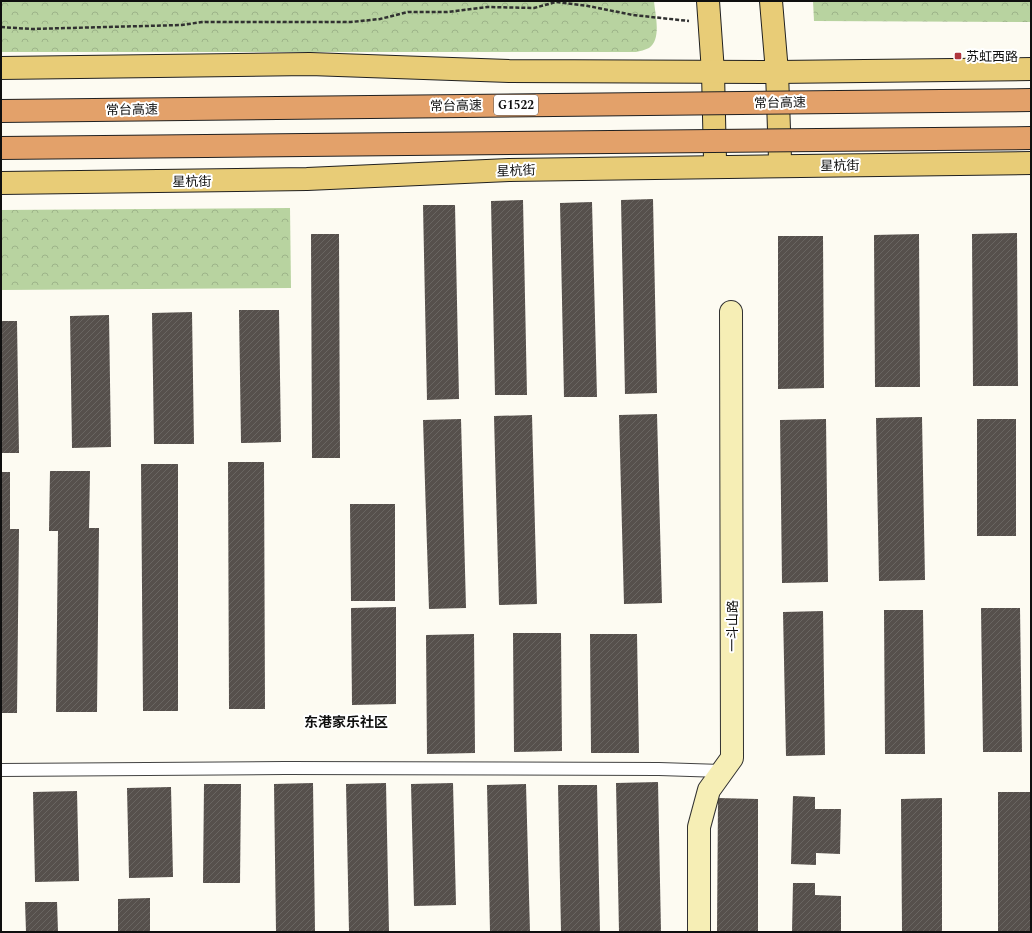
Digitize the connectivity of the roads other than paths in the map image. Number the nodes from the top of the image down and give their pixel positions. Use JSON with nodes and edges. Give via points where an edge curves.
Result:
{"nodes":[{"id":1,"x":708,"y":1,"type":"edge"},
{"id":2,"x":771,"y":1,"type":"edge"},
{"id":3,"x":1,"y":68,"type":"edge"},
{"id":4,"x":1031,"y":69,"type":"edge"},
{"id":5,"x":713,"y":72,"type":"junction"},
{"id":6,"x":776,"y":72,"type":"junction"},
{"id":7,"x":1031,"y":100,"type":"edge"},
{"id":8,"x":1,"y":111,"type":"edge"},
{"id":9,"x":1031,"y":138,"type":"edge"},
{"id":10,"x":1,"y":148,"type":"edge"},
{"id":11,"x":1031,"y":163,"type":"edge"},
{"id":12,"x":780,"y":166,"type":"junction"},
{"id":13,"x":716,"y":167,"type":"junction"},
{"id":14,"x":1,"y":183,"type":"edge"},
{"id":15,"x":731,"y":312,"type":"dead end"},
{"id":16,"x":1,"y":770,"type":"edge"},
{"id":17,"x":722,"y":772,"type":"junction"},
{"id":18,"x":699,"y":932,"type":"edge"}],
"edges":[{"from":1,"to":5,"type":"main road"},
{"from":2,"to":6,"type":"main road"},
{"from":3,"to":5,"type":"main road","via":[[296,64],[509,71]]},
{"from":4,"to":6,"type":"main road"},
{"from":5,"to":6,"type":"main road"},
{"from":5,"to":13,"type":"main road"},
{"from":6,"to":12,"type":"main road"},
{"from":7,"to":8,"type":"highway","name":"常台高速","number":"G1522","bridge":true},
{"from":9,"to":10,"type":"highway","bridge":true},
{"from":11,"to":12,"type":"main road","name":"星杭街"},
{"from":12,"to":13,"type":"main road","name":"星杭街"},
{"from":13,"to":14,"type":"main road","name":"星杭街","via":[[509,170],[292,180]]},
{"from":15,"to":17,"type":"street","name":"一斗山路","via":[[732,758]]},
{"from":16,"to":17,"type":"lane","via":[[293,768],[651,769]]},
{"from":17,"to":18,"type":"street","name":"一斗山路","via":[[709,790],[699,827]]}]}
